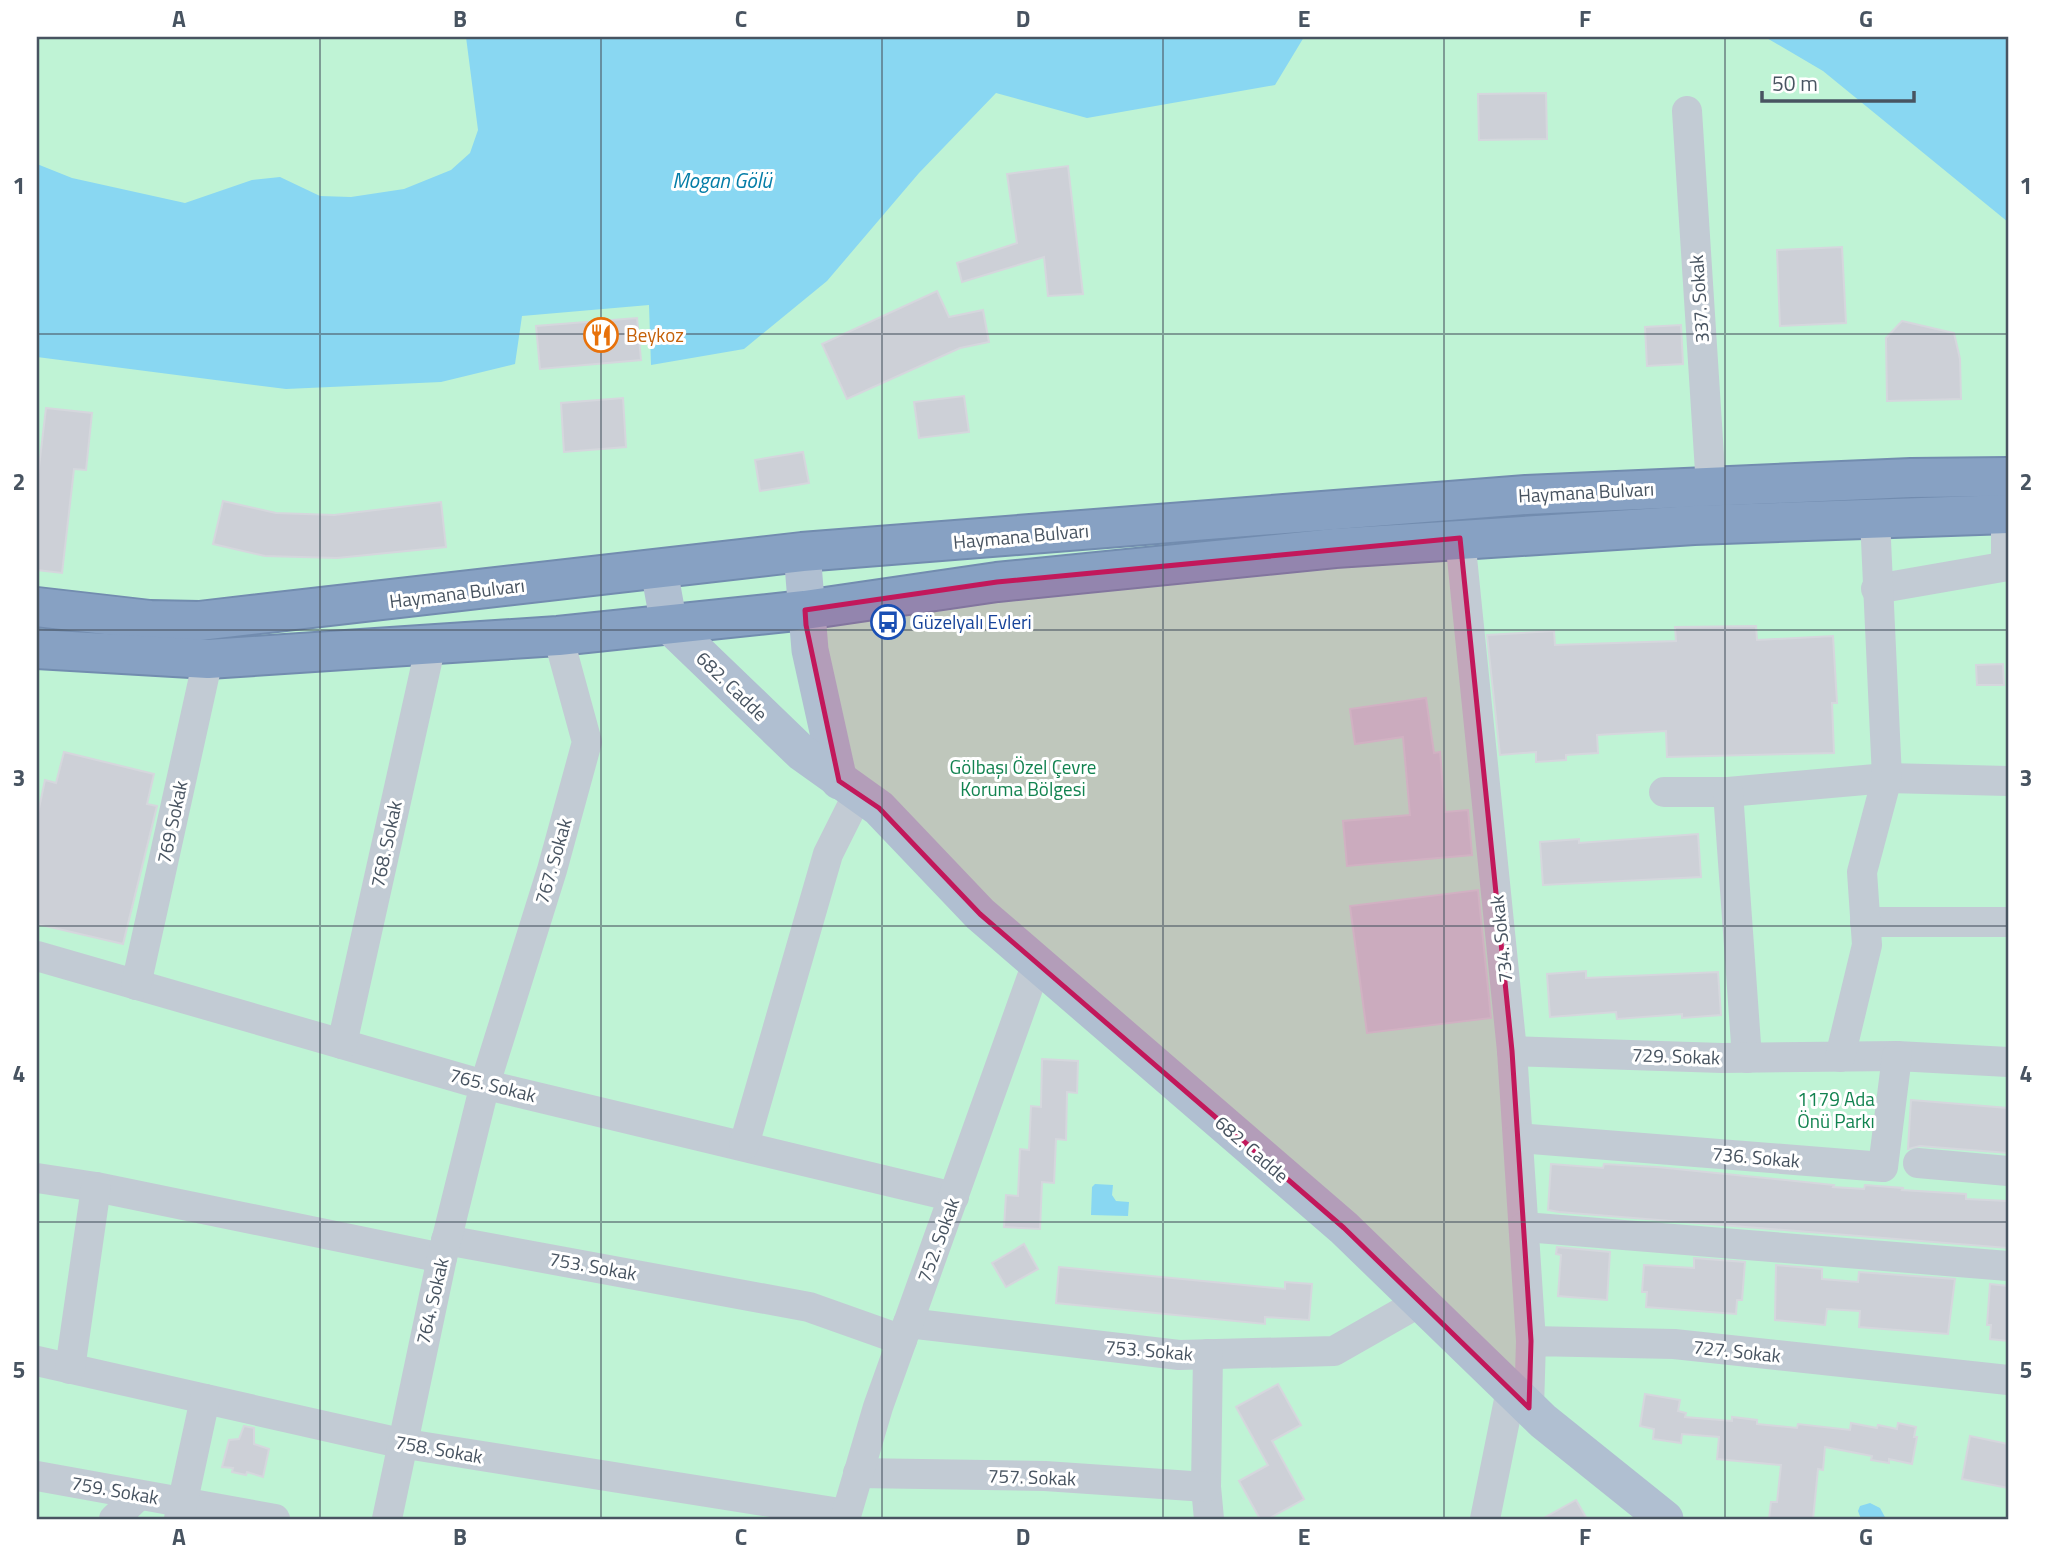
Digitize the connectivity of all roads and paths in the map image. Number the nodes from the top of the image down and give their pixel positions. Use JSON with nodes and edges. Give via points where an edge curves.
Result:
{"nodes":[{"id":1,"x":1687,"y":111,"type":"dead end"},
{"id":2,"x":2008,"y":477,"type":"edge"},
{"id":3,"x":1711,"y":487,"type":"junction"},
{"id":4,"x":2007,"y":514,"type":"edge"},
{"id":5,"x":1875,"y":519,"type":"junction"},
{"id":6,"x":1460,"y":538,"type":"junction"},
{"id":7,"x":802,"y":552,"type":"junction"},
{"id":8,"x":2007,"y":566,"type":"edge"},
{"id":9,"x":659,"y":570,"type":"junction"},
{"id":10,"x":1876,"y":589,"type":"junction"},
{"id":11,"x":37,"y":607,"type":"edge"},
{"id":12,"x":805,"y":610,"type":"junction"},
{"id":13,"x":669,"y":625,"type":"junction"},
{"id":14,"x":558,"y":636,"type":"junction"},
{"id":15,"x":431,"y":644,"type":"junction"},
{"id":16,"x":37,"y":649,"type":"edge"},
{"id":17,"x":208,"y":659,"type":"junction"},
{"id":18,"x":1887,"y":778,"type":"junction"},
{"id":19,"x":2008,"y":781,"type":"edge"},
{"id":20,"x":848,"y":787,"type":"junction"},
{"id":21,"x":1664,"y":792,"type":"dead end"},
{"id":22,"x":1728,"y":792,"type":"junction"},
{"id":23,"x":1865,"y":922,"type":"junction"},
{"id":24,"x":2008,"y":922,"type":"edge"},
{"id":25,"x":37,"y":956,"type":"edge"},
{"id":26,"x":1037,"y":963,"type":"junction"},
{"id":27,"x":136,"y":985,"type":"junction"},
{"id":28,"x":342,"y":1044,"type":"junction"},
{"id":29,"x":1512,"y":1051,"type":"junction"},
{"id":30,"x":1897,"y":1056,"type":"junction"},
{"id":31,"x":1840,"y":1057,"type":"junction"},
{"id":32,"x":1746,"y":1058,"type":"junction"},
{"id":33,"x":2008,"y":1062,"type":"edge"},
{"id":34,"x":485,"y":1084,"type":"junction"},
{"id":35,"x":1518,"y":1138,"type":"junction"},
{"id":36,"x":744,"y":1145,"type":"junction"},
{"id":37,"x":1918,"y":1163,"type":"dead end"},
{"id":38,"x":2008,"y":1171,"type":"edge"},
{"id":39,"x":37,"y":1178,"type":"edge"},
{"id":40,"x":96,"y":1187,"type":"junction"},
{"id":41,"x":954,"y":1196,"type":"junction"},
{"id":42,"x":1524,"y":1227,"type":"junction"},
{"id":43,"x":444,"y":1249,"type":"junction"},
{"id":44,"x":2008,"y":1266,"type":"edge"},
{"id":45,"x":1420,"y":1302,"type":"junction"},
{"id":46,"x":905,"y":1331,"type":"junction"},
{"id":47,"x":1531,"y":1341,"type":"junction"},
{"id":48,"x":1208,"y":1353,"type":"junction"},
{"id":49,"x":37,"y":1361,"type":"edge"},
{"id":50,"x":69,"y":1369,"type":"junction"},
{"id":51,"x":2008,"y":1380,"type":"edge"},
{"id":52,"x":205,"y":1399,"type":"junction"},
{"id":53,"x":1520,"y":1399,"type":"junction"},
{"id":54,"x":400,"y":1443,"type":"junction"},
{"id":55,"x":858,"y":1473,"type":"junction"},
{"id":56,"x":37,"y":1476,"type":"edge"},
{"id":57,"x":1206,"y":1488,"type":"junction"},
{"id":58,"x":139,"y":1495,"type":"junction"},
{"id":59,"x":1634,"y":1507,"type":"edge"},
{"id":60,"x":181,"y":1511,"type":"edge"},
{"id":61,"x":846,"y":1516,"type":"edge"},
{"id":62,"x":114,"y":1519,"type":"edge"},
{"id":63,"x":275,"y":1519,"type":"edge"},
{"id":64,"x":387,"y":1519,"type":"edge"},
{"id":65,"x":1209,"y":1519,"type":"edge"},
{"id":66,"x":1485,"y":1519,"type":"edge"},
{"id":67,"x":1665,"y":1519,"type":"edge"}],
"edges":[{"from":1,"to":3,"type":"street","name":"337. Sokak"},
{"from":2,"to":3,"type":"highway","name":"Haymana Bulvarı"},
{"from":3,"to":7,"type":"highway","name":"Haymana Bulvarı","via":[[1526,495]]},
{"from":4,"to":5,"type":"highway","name":"Haymana Bulvarı"},
{"from":4,"to":8,"type":"street"},
{"from":5,"to":6,"type":"highway","name":"Haymana Bulvarı"},
{"from":5,"to":10,"type":"street"},
{"from":6,"to":12,"type":"highway","name":"Haymana Bulvarı","via":[[997,582]]},
{"from":6,"to":29,"type":"street","name":"734. Sokak"},
{"from":7,"to":9,"type":"highway","name":"Haymana Bulvarı"},
{"from":7,"to":12,"type":"main road"},
{"from":8,"to":10,"type":"street"},
{"from":9,"to":11,"type":"highway","name":"Haymana Bulvarı","via":[[199,621]]},
{"from":9,"to":13,"type":"main road"},
{"from":10,"to":18,"type":"street"},
{"from":12,"to":13,"type":"highway","name":"Haymana Bulvarı"},
{"from":12,"to":20,"type":"main road","via":[[816,685]]},
{"from":13,"to":14,"type":"highway","name":"Haymana Bulvarı"},
{"from":13,"to":20,"type":"main road","name":"682. Cadde","via":[[802,753]]},
{"from":14,"to":15,"type":"highway","name":"Haymana Bulvarı"},
{"from":14,"to":34,"type":"street","name":"767. Sokak","via":[[587,742]]},
{"from":15,"to":17,"type":"highway","name":"Haymana Bulvarı"},
{"from":15,"to":28,"type":"street","name":"768. Sokak"},
{"from":16,"to":17,"type":"highway","name":"Haymana Bulvarı"},
{"from":17,"to":27,"type":"street","name":"769 Sokak"},
{"from":18,"to":19,"type":"street"},
{"from":18,"to":22,"type":"street"},
{"from":18,"to":23,"type":"street","via":[[1862,872]]},
{"from":20,"to":26,"type":"main road","name":"682. Cadde","via":[[878,808],[980,914]]},
{"from":20,"to":36,"type":"street"},
{"from":21,"to":22,"type":"street"},
{"from":22,"to":32,"type":"street"},
{"from":23,"to":24,"type":"street"},
{"from":23,"to":31,"type":"street","via":[[1867,945]]},
{"from":25,"to":27,"type":"street","name":"765. Sokak"},
{"from":26,"to":41,"type":"street","name":"752. Sokak"},
{"from":26,"to":45,"type":"main road","name":"682. Cadde","via":[[1343,1228]]},
{"from":27,"to":28,"type":"street","name":"765. Sokak"},
{"from":28,"to":34,"type":"street","name":"765. Sokak"},
{"from":29,"to":32,"type":"street","name":"729. Sokak"},
{"from":29,"to":35,"type":"street","name":"734. Sokak"},
{"from":30,"to":31,"type":"street","name":"729. Sokak"},
{"from":30,"to":33,"type":"street","name":"729. Sokak"},
{"from":30,"to":35,"type":"street","name":"736. Sokak","via":[[1883,1167]]},
{"from":31,"to":32,"type":"street","name":"729. Sokak"},
{"from":34,"to":36,"type":"street","name":"765. Sokak"},
{"from":34,"to":43,"type":"street","name":"764. Sokak"},
{"from":35,"to":42,"type":"street","name":"734. Sokak"},
{"from":36,"to":41,"type":"street","name":"765. Sokak"},
{"from":37,"to":38,"type":"street"},
{"from":39,"to":40,"type":"street","name":"753. Sokak"},
{"from":40,"to":43,"type":"street","name":"753. Sokak"},
{"from":40,"to":50,"type":"street"},
{"from":41,"to":46,"type":"street","name":"752. Sokak"},
{"from":42,"to":44,"type":"street"},
{"from":42,"to":47,"type":"street","name":"734. Sokak"},
{"from":43,"to":46,"type":"street","name":"753. Sokak","via":[[808,1307]]},
{"from":43,"to":54,"type":"street","name":"764. Sokak"},
{"from":45,"to":48,"type":"street","name":"753. Sokak","via":[[1334,1351]]},
{"from":45,"to":53,"type":"main road","name":"682. Cadde"},
{"from":46,"to":48,"type":"street","name":"753. Sokak","via":[[1179,1355]]},
{"from":46,"to":55,"type":"street","name":"752. Sokak"},
{"from":47,"to":51,"type":"street","name":"727. Sokak","via":[[1674,1344]]},
{"from":47,"to":53,"type":"street"},
{"from":48,"to":57,"type":"street"},
{"from":49,"to":50,"type":"street","name":"758. Sokak"},
{"from":50,"to":52,"type":"street","name":"758. Sokak"},
{"from":52,"to":54,"type":"street","name":"758. Sokak"},
{"from":52,"to":60,"type":"street"},
{"from":53,"to":59,"type":"main road","name":"682. Cadde"},
{"from":53,"to":66,"type":"street"},
{"from":54,"to":61,"type":"street","name":"758. Sokak"},
{"from":54,"to":64,"type":"street","name":"764. Sokak"},
{"from":55,"to":57,"type":"street","name":"757. Sokak","via":[[1045,1476]]},
{"from":55,"to":61,"type":"street","name":"752. Sokak"},
{"from":56,"to":58,"type":"street","name":"759. Sokak"},
{"from":57,"to":65,"type":"street"},
{"from":58,"to":60,"type":"street","name":"759. Sokak"},
{"from":58,"to":62,"type":"street"},
{"from":59,"to":67,"type":"main road","name":"682. Cadde"},
{"from":60,"to":63,"type":"street","name":"759. Sokak"}]}
